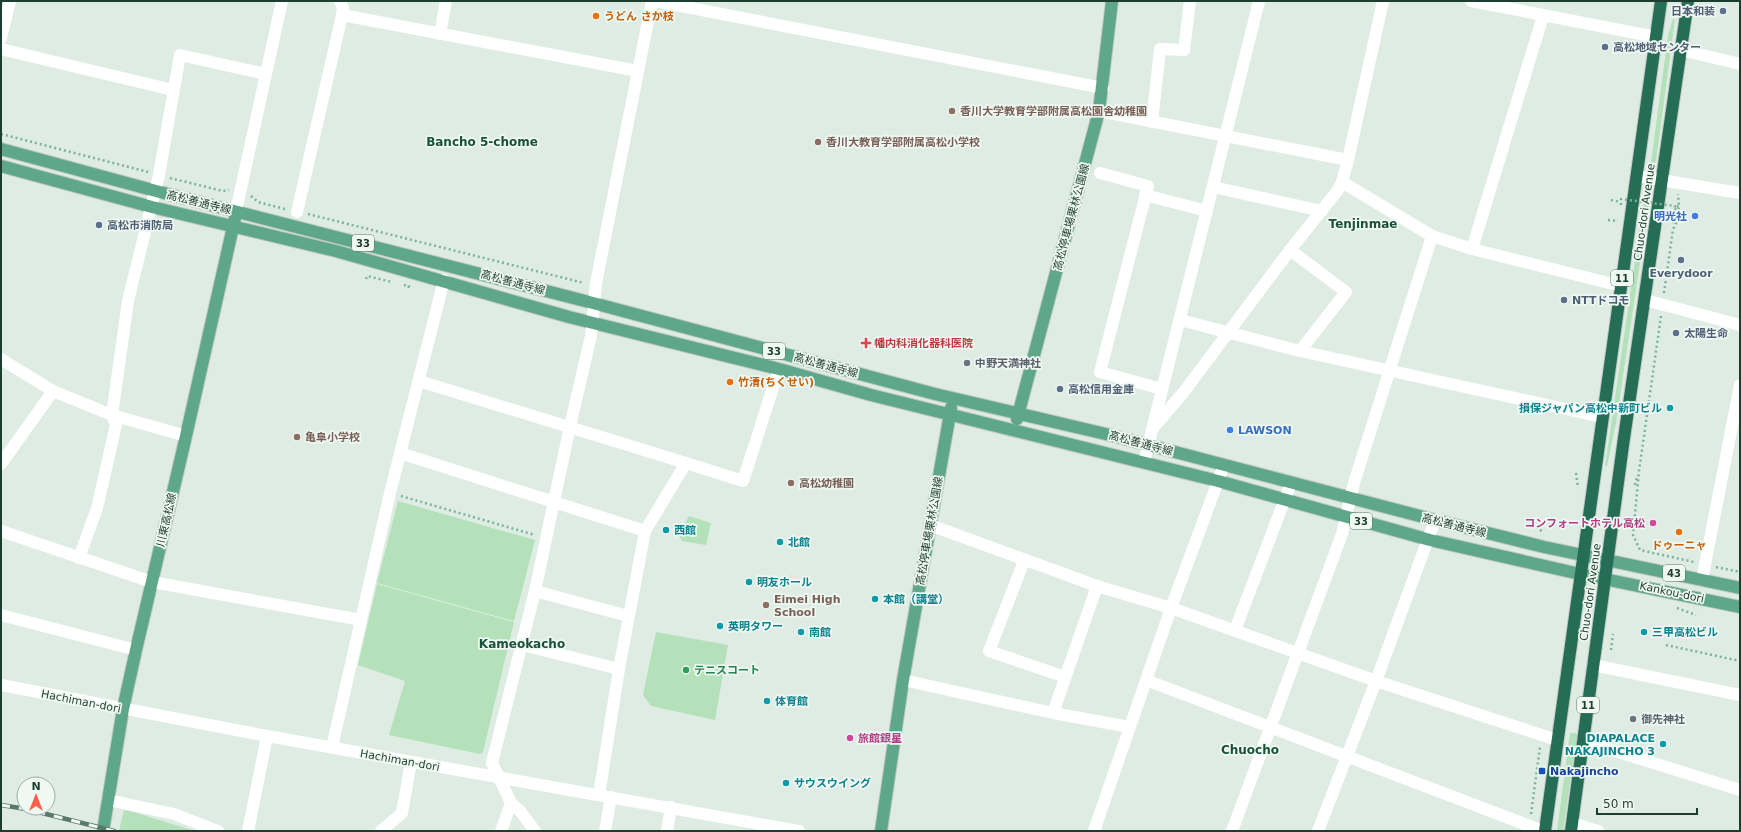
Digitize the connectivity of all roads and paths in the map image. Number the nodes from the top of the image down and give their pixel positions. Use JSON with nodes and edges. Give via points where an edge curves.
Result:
{"nodes":[{"id":1,"x":10,"y":1,"type":"edge"},
{"id":2,"x":282,"y":1,"type":"edge"},
{"id":3,"x":340,"y":1,"type":"edge"},
{"id":4,"x":446,"y":1,"type":"edge"},
{"id":5,"x":652,"y":1,"type":"edge"},
{"id":6,"x":655,"y":1,"type":"edge"},
{"id":7,"x":1112,"y":1,"type":"edge"},
{"id":8,"x":1190,"y":1,"type":"edge"},
{"id":9,"x":1259,"y":1,"type":"edge"},
{"id":10,"x":1383,"y":1,"type":"edge"},
{"id":11,"x":1471,"y":1,"type":"edge"},
{"id":12,"x":1662,"y":1,"type":"edge"},
{"id":13,"x":1688,"y":1,"type":"edge"},
{"id":14,"x":342,"y":15,"type":"junction"},
{"id":15,"x":1543,"y":16,"type":"junction"},
{"id":16,"x":440,"y":34,"type":"junction"},
{"id":17,"x":1656,"y":37,"type":"junction"},
{"id":18,"x":1,"y":38,"type":"edge"},
{"id":19,"x":1,"y":49,"type":"edge"},
{"id":20,"x":1681,"y":50,"type":"junction"},
{"id":21,"x":1740,"y":64,"type":"edge"},
{"id":22,"x":638,"y":71,"type":"junction"},
{"id":23,"x":266,"y":74,"type":"junction"},
{"id":24,"x":1103,"y":88,"type":"junction"},
{"id":25,"x":173,"y":90,"type":"junction"},
{"id":26,"x":1100,"y":111,"type":"junction"},
{"id":27,"x":1152,"y":122,"type":"junction"},
{"id":28,"x":1225,"y":136,"type":"junction"},
{"id":29,"x":1,"y":150,"type":"edge"},
{"id":30,"x":1348,"y":160,"type":"junction"},
{"id":31,"x":1,"y":166,"type":"edge"},
{"id":32,"x":1100,"y":173,"type":"dead end"},
{"id":33,"x":1637,"y":176,"type":"junction"},
{"id":34,"x":1662,"y":179,"type":"junction"},
{"id":35,"x":1342,"y":182,"type":"junction"},
{"id":36,"x":1213,"y":187,"type":"junction"},
{"id":37,"x":250,"y":190,"type":"dead end"},
{"id":38,"x":156,"y":191,"type":"junction"},
{"id":39,"x":1678,"y":192,"type":"dead end"},
{"id":40,"x":1740,"y":193,"type":"edge"},
{"id":41,"x":1146,"y":195,"type":"junction"},
{"id":42,"x":1611,"y":200,"type":"dead end"},
{"id":43,"x":1625,"y":200,"type":"dead end"},
{"id":44,"x":1621,"y":205,"type":"dead end"},
{"id":45,"x":1679,"y":207,"type":"junction"},
{"id":46,"x":152,"y":208,"type":"junction"},
{"id":47,"x":236,"y":211,"type":"junction"},
{"id":48,"x":1207,"y":211,"type":"junction"},
{"id":49,"x":1322,"y":211,"type":"junction"},
{"id":50,"x":297,"y":212,"type":"junction"},
{"id":51,"x":1669,"y":218,"type":"dead end"},
{"id":52,"x":1677,"y":222,"type":"junction"},
{"id":53,"x":232,"y":226,"type":"junction"},
{"id":54,"x":1432,"y":236,"type":"junction"},
{"id":55,"x":1472,"y":249,"type":"junction"},
{"id":56,"x":1290,"y":250,"type":"junction"},
{"id":57,"x":367,"y":277,"type":"dead end"},
{"id":58,"x":444,"y":280,"type":"junction"},
{"id":59,"x":392,"y":282,"type":"dead end"},
{"id":60,"x":589,"y":282,"type":"dead end"},
{"id":61,"x":404,"y":285,"type":"dead end"},
{"id":62,"x":1621,"y":286,"type":"junction"},
{"id":63,"x":407,"y":290,"type":"dead end"},
{"id":64,"x":1663,"y":297,"type":"dead end"},
{"id":65,"x":1645,"y":300,"type":"junction"},
{"id":66,"x":593,"y":303,"type":"junction"},
{"id":67,"x":1661,"y":312,"type":"dead end"},
{"id":68,"x":1180,"y":320,"type":"junction"},
{"id":69,"x":592,"y":322,"type":"junction"},
{"id":70,"x":1740,"y":325,"type":"edge"},
{"id":71,"x":1229,"y":332,"type":"junction"},
{"id":72,"x":1300,"y":351,"type":"junction"},
{"id":73,"x":1,"y":359,"type":"edge"},
{"id":74,"x":779,"y":369,"type":"junction"},
{"id":75,"x":1389,"y":370,"type":"junction"},
{"id":76,"x":419,"y":381,"type":"junction"},
{"id":77,"x":1740,"y":385,"type":"edge"},
{"id":78,"x":1162,"y":389,"type":"junction"},
{"id":79,"x":53,"y":390,"type":"junction"},
{"id":80,"x":954,"y":398,"type":"junction"},
{"id":81,"x":1019,"y":412,"type":"junction"},
{"id":82,"x":112,"y":415,"type":"junction"},
{"id":83,"x":949,"y":415,"type":"junction"},
{"id":84,"x":1602,"y":417,"type":"junction"},
{"id":85,"x":570,"y":426,"type":"junction"},
{"id":86,"x":1153,"y":428,"type":"junction"},
{"id":87,"x":1015,"y":430,"type":"junction"},
{"id":88,"x":186,"y":436,"type":"junction"},
{"id":89,"x":1148,"y":446,"type":"junction"},
{"id":90,"x":400,"y":453,"type":"junction"},
{"id":91,"x":1144,"y":462,"type":"junction"},
{"id":92,"x":686,"y":463,"type":"junction"},
{"id":93,"x":1,"y":464,"type":"edge"},
{"id":94,"x":1224,"y":465,"type":"junction"},
{"id":95,"x":1638,"y":471,"type":"junction"},
{"id":96,"x":1576,"y":473,"type":"dead end"},
{"id":97,"x":1218,"y":481,"type":"junction"},
{"id":98,"x":1290,"y":483,"type":"junction"},
{"id":99,"x":1634,"y":485,"type":"dead end"},
{"id":100,"x":1578,"y":488,"type":"dead end"},
{"id":101,"x":390,"y":493,"type":"junction"},
{"id":102,"x":1350,"y":498,"type":"junction"},
{"id":103,"x":1284,"y":499,"type":"junction"},
{"id":104,"x":555,"y":501,"type":"junction"},
{"id":105,"x":1345,"y":516,"type":"junction"},
{"id":106,"x":1435,"y":520,"type":"junction"},
{"id":107,"x":1532,"y":524,"type":"dead end"},
{"id":108,"x":930,"y":525,"type":"junction"},
{"id":109,"x":1,"y":531,"type":"edge"},
{"id":110,"x":646,"y":531,"type":"junction"},
{"id":111,"x":1543,"y":532,"type":"dead end"},
{"id":112,"x":547,"y":539,"type":"junction"},
{"id":113,"x":1430,"y":540,"type":"junction"},
{"id":114,"x":1582,"y":555,"type":"junction"},
{"id":115,"x":1663,"y":555,"type":"junction"},
{"id":116,"x":79,"y":558,"type":"junction"},
{"id":117,"x":1658,"y":559,"type":"dead end"},
{"id":118,"x":1024,"y":560,"type":"junction"},
{"id":119,"x":1607,"y":560,"type":"junction"},
{"id":120,"x":1706,"y":564,"type":"junction"},
{"id":121,"x":1740,"y":572,"type":"edge"},
{"id":122,"x":1580,"y":574,"type":"junction"},
{"id":123,"x":1605,"y":578,"type":"junction"},
{"id":124,"x":1702,"y":580,"type":"junction"},
{"id":125,"x":152,"y":582,"type":"junction"},
{"id":126,"x":1097,"y":586,"type":"junction"},
{"id":127,"x":1740,"y":588,"type":"edge"},
{"id":128,"x":535,"y":591,"type":"junction"},
{"id":129,"x":1740,"y":607,"type":"edge"},
{"id":130,"x":1171,"y":608,"type":"junction"},
{"id":131,"x":1677,"y":608,"type":"dead end"},
{"id":132,"x":1,"y":615,"type":"edge"},
{"id":133,"x":1696,"y":615,"type":"dead end"},
{"id":134,"x":628,"y":616,"type":"junction"},
{"id":135,"x":361,"y":620,"type":"junction"},
{"id":136,"x":1235,"y":630,"type":"junction"},
{"id":137,"x":1613,"y":634,"type":"dead end"},
{"id":138,"x":522,"y":645,"type":"junction"},
{"id":139,"x":1666,"y":645,"type":"dead end"},
{"id":140,"x":136,"y":650,"type":"junction"},
{"id":141,"x":1611,"y":650,"type":"dead end"},
{"id":142,"x":1297,"y":653,"type":"junction"},
{"id":143,"x":1740,"y":660,"type":"edge"},
{"id":144,"x":1594,"y":664,"type":"junction"},
{"id":145,"x":619,"y":669,"type":"junction"},
{"id":146,"x":1065,"y":677,"type":"junction"},
{"id":147,"x":903,"y":680,"type":"junction"},
{"id":148,"x":1146,"y":680,"type":"junction"},
{"id":149,"x":1376,"y":681,"type":"junction"},
{"id":150,"x":1,"y":685,"type":"edge"},
{"id":151,"x":1740,"y":695,"type":"edge"},
{"id":152,"x":123,"y":709,"type":"junction"},
{"id":153,"x":1053,"y":713,"type":"junction"},
{"id":154,"x":1129,"y":727,"type":"junction"},
{"id":155,"x":1271,"y":729,"type":"junction"},
{"id":156,"x":267,"y":736,"type":"junction"},
{"id":157,"x":1557,"y":740,"type":"junction"},
{"id":158,"x":1541,"y":741,"type":"dead end"},
{"id":159,"x":1583,"y":741,"type":"junction"},
{"id":160,"x":332,"y":747,"type":"junction"},
{"id":161,"x":1347,"y":756,"type":"junction"},
{"id":162,"x":411,"y":762,"type":"junction"},
{"id":163,"x":499,"y":778,"type":"junction"},
{"id":164,"x":1740,"y":790,"type":"edge"},
{"id":165,"x":605,"y":796,"type":"junction"},
{"id":166,"x":108,"y":800,"type":"junction"},
{"id":167,"x":511,"y":803,"type":"junction"},
{"id":168,"x":671,"y":807,"type":"junction"},
{"id":169,"x":1530,"y":820,"type":"dead end"},
{"id":170,"x":1571,"y":827,"type":"edge"},
{"id":171,"x":103,"y":831,"type":"edge"},
{"id":172,"x":218,"y":831,"type":"edge"},
{"id":173,"x":248,"y":831,"type":"edge"},
{"id":174,"x":381,"y":831,"type":"edge"},
{"id":175,"x":501,"y":831,"type":"edge"},
{"id":176,"x":535,"y":831,"type":"edge"},
{"id":177,"x":606,"y":831,"type":"edge"},
{"id":178,"x":668,"y":831,"type":"edge"},
{"id":179,"x":798,"y":831,"type":"edge"},
{"id":180,"x":881,"y":831,"type":"edge"},
{"id":181,"x":1094,"y":831,"type":"edge"},
{"id":182,"x":1232,"y":831,"type":"edge"},
{"id":183,"x":1318,"y":831,"type":"edge"},
{"id":184,"x":1544,"y":831,"type":"edge"},
{"id":185,"x":1598,"y":831,"type":"edge"}],
"edges":[{"from":1,"to":18,"type":"street"},
{"from":2,"to":23,"type":"street"},
{"from":3,"to":14,"type":"street"},
{"from":4,"to":16,"type":"street"},
{"from":5,"to":22,"type":"street"},
{"from":6,"to":24,"type":"street"},
{"from":7,"to":24,"type":"main road","name":"高松停車場栗林公園線"},
{"from":8,"to":27,"type":"street","via":[[1184,50],[1160,49]]},
{"from":9,"to":28,"type":"street"},
{"from":10,"to":30,"type":"street"},
{"from":11,"to":15,"type":"street"},
{"from":12,"to":17,"type":"highway","name":"Chuo-dori Avenue","number":"11"},
{"from":13,"to":20,"type":"highway","name":"Chuo-dori Avenue","number":"11"},
{"from":14,"to":16,"type":"street"},
{"from":14,"to":50,"type":"street"},
{"from":15,"to":17,"type":"street"},
{"from":15,"to":55,"type":"street"},
{"from":16,"to":22,"type":"street"},
{"from":17,"to":33,"type":"highway","name":"Chuo-dori Avenue","number":"11"},
{"from":19,"to":25,"type":"street"},
{"from":20,"to":21,"type":"street"},
{"from":20,"to":34,"type":"highway","name":"Chuo-dori Avenue","number":"11"},
{"from":22,"to":66,"type":"street"},
{"from":23,"to":25,"type":"street","via":[[180,55]]},
{"from":23,"to":47,"type":"street"},
{"from":24,"to":26,"type":"main road","name":"高松停車場栗林公園線"},
{"from":25,"to":38,"type":"street"},
{"from":26,"to":27,"type":"street"},
{"from":26,"to":81,"type":"main road","name":"高松停車場栗林公園線"},
{"from":27,"to":28,"type":"street"},
{"from":28,"to":30,"type":"street"},
{"from":28,"to":36,"type":"street"},
{"from":29,"to":38,"type":"main road","name":"高松善通寺線","number":"33"},
{"from":30,"to":35,"type":"street"},
{"from":31,"to":46,"type":"main road","name":"高松善通寺線","number":"33"},
{"from":32,"to":41,"type":"street","via":[[1148,186]]},
{"from":33,"to":34,"type":"street"},
{"from":33,"to":62,"type":"highway","name":"Chuo-dori Avenue","number":"11"},
{"from":34,"to":40,"type":"street"},
{"from":34,"to":65,"type":"highway","name":"Chuo-dori Avenue","number":"11"},
{"from":35,"to":49,"type":"street"},
{"from":35,"to":54,"type":"street"},
{"from":36,"to":48,"type":"street"},
{"from":36,"to":49,"type":"street"},
{"from":37,"to":50,"type":"path","via":[[250,196],[258,202]]},
{"from":38,"to":46,"type":"street"},
{"from":38,"to":47,"type":"main road","name":"高松善通寺線","number":"33"},
{"from":39,"to":45,"type":"path"},
{"from":41,"to":48,"type":"street"},
{"from":41,"to":78,"type":"street","via":[[1100,372]]},
{"from":42,"to":43,"type":"path"},
{"from":44,"to":52,"type":"path","bridge":true,"via":[[1622,199],[1675,206],[1673,222]]},
{"from":45,"to":51,"type":"path","bridge":true,"via":[[1676,206],[1675,211],[1678,211],[1677,219]]},
{"from":45,"to":52,"type":"path"},
{"from":46,"to":53,"type":"main road","name":"高松善通寺線","number":"33"},
{"from":46,"to":82,"type":"street","via":[[128,301]]},
{"from":47,"to":53,"type":"main road","name":"川東高松線"},
{"from":47,"to":66,"type":"main road","name":"高松善通寺線","number":"33"},
{"from":48,"to":68,"type":"street"},
{"from":49,"to":56,"type":"street"},
{"from":50,"to":60,"type":"path","via":[[578,282]]},
{"from":52,"to":64,"type":"path","via":[[1673,229]]},
{"from":53,"to":58,"type":"main road","name":"高松善通寺線","number":"33"},
{"from":53,"to":88,"type":"main road","name":"川東高松線"},
{"from":54,"to":55,"type":"street"},
{"from":54,"to":75,"type":"street"},
{"from":55,"to":62,"type":"street"},
{"from":56,"to":71,"type":"street"},
{"from":56,"to":72,"type":"street","via":[[1346,292]]},
{"from":57,"to":59,"type":"path"},
{"from":58,"to":69,"type":"main road","name":"高松善通寺線","number":"33"},
{"from":58,"to":76,"type":"street"},
{"from":61,"to":63,"type":"path","via":[[409,286]]},
{"from":62,"to":84,"type":"highway","name":"Chuo-dori Avenue","number":"11"},
{"from":65,"to":70,"type":"street"},
{"from":65,"to":119,"type":"highway","name":"Chuo-dori Avenue","number":"11"},
{"from":66,"to":69,"type":"street"},
{"from":66,"to":80,"type":"main road","name":"高松善通寺線","number":"33"},
{"from":67,"to":95,"type":"path"},
{"from":68,"to":71,"type":"street"},
{"from":68,"to":78,"type":"street"},
{"from":69,"to":74,"type":"main road","name":"高松善通寺線","number":"33"},
{"from":69,"to":85,"type":"street"},
{"from":71,"to":72,"type":"street"},
{"from":71,"to":86,"type":"street"},
{"from":72,"to":75,"type":"street"},
{"from":73,"to":79,"type":"street"},
{"from":74,"to":83,"type":"main road","name":"高松善通寺線","number":"33"},
{"from":74,"to":92,"type":"street","via":[[743,481]]},
{"from":75,"to":84,"type":"street"},
{"from":75,"to":102,"type":"street"},
{"from":76,"to":85,"type":"street"},
{"from":76,"to":90,"type":"street"},
{"from":77,"to":120,"type":"street"},
{"from":78,"to":86,"type":"street"},
{"from":79,"to":82,"type":"street"},
{"from":79,"to":93,"type":"street"},
{"from":80,"to":81,"type":"main road","name":"高松善通寺線","number":"33"},
{"from":80,"to":83,"type":"main road","name":"高松停車場栗林公園線"},
{"from":81,"to":87,"type":"main road","name":"高松停車場栗林公園線"},
{"from":81,"to":89,"type":"main road","name":"高松善通寺線","number":"33"},
{"from":82,"to":88,"type":"street"},
{"from":82,"to":116,"type":"street","via":[[116,425],[97,508]]},
{"from":83,"to":87,"type":"main road","name":"高松善通寺線","number":"33"},
{"from":83,"to":108,"type":"main road","name":"高松停車場栗林公園線"},
{"from":84,"to":114,"type":"highway","name":"Chuo-dori Avenue","number":"11"},
{"from":85,"to":92,"type":"street"},
{"from":85,"to":104,"type":"street"},
{"from":86,"to":89,"type":"street"},
{"from":87,"to":91,"type":"main road","name":"高松善通寺線","number":"33"},
{"from":88,"to":125,"type":"main road","name":"川東高松線"},
{"from":89,"to":91,"type":"street"},
{"from":89,"to":94,"type":"main road","name":"高松善通寺線","number":"33"},
{"from":90,"to":101,"type":"street"},
{"from":90,"to":104,"type":"street"},
{"from":91,"to":97,"type":"main road","name":"高松善通寺線","number":"33"},
{"from":92,"to":110,"type":"street"},
{"from":94,"to":97,"type":"street"},
{"from":94,"to":98,"type":"main road","name":"高松善通寺線","number":"33"},
{"from":95,"to":99,"type":"path"},
{"from":95,"to":115,"type":"path","via":[[1633,535],[1640,550]]},
{"from":96,"to":100,"type":"path"},
{"from":97,"to":103,"type":"main road","name":"高松善通寺線","number":"33"},
{"from":97,"to":130,"type":"street"},
{"from":98,"to":102,"type":"main road","name":"高松善通寺線","number":"33"},
{"from":98,"to":103,"type":"street"},
{"from":101,"to":112,"type":"path"},
{"from":101,"to":135,"type":"street"},
{"from":102,"to":105,"type":"street"},
{"from":102,"to":106,"type":"main road","name":"高松善通寺線","number":"33"},
{"from":103,"to":105,"type":"main road","name":"高松善通寺線","number":"33"},
{"from":103,"to":136,"type":"street"},
{"from":104,"to":110,"type":"street"},
{"from":104,"to":112,"type":"street"},
{"from":105,"to":113,"type":"main road","name":"高松善通寺線","number":"33"},
{"from":105,"to":142,"type":"street","via":[[1342,534]]},
{"from":106,"to":113,"type":"street"},
{"from":106,"to":114,"type":"main road","name":"高松善通寺線","number":"33"},
{"from":107,"to":111,"type":"path"},
{"from":108,"to":118,"type":"street"},
{"from":108,"to":147,"type":"main road","name":"高松停車場栗林公園線"},
{"from":109,"to":116,"type":"street"},
{"from":110,"to":134,"type":"street"},
{"from":112,"to":128,"type":"street"},
{"from":113,"to":122,"type":"main road","name":"高松善通寺線","number":"33"},
{"from":113,"to":149,"type":"street"},
{"from":114,"to":119,"type":"main road","name":"高松善通寺線","number":"33"},
{"from":114,"to":122,"type":"highway","name":"Chuo-dori Avenue","number":"11"},
{"from":115,"to":117,"type":"path"},
{"from":115,"to":120,"type":"path"},
{"from":116,"to":125,"type":"street"},
{"from":118,"to":126,"type":"street"},
{"from":118,"to":146,"type":"street","via":[[989,651]]},
{"from":119,"to":123,"type":"highway","name":"Chuo-dori Avenue","number":"11"},
{"from":119,"to":124,"type":"main road","name":"Kankou-dori","number":"43"},
{"from":120,"to":121,"type":"path"},
{"from":120,"to":124,"type":"street"},
{"from":122,"to":123,"type":"main road","name":"高松善通寺線","number":"33"},
{"from":122,"to":157,"type":"highway","name":"Chuo-dori Avenue","number":"11"},
{"from":123,"to":129,"type":"main road","name":"Kankou-dori","number":"43"},
{"from":123,"to":144,"type":"highway","name":"Chuo-dori Avenue","number":"11"},
{"from":124,"to":127,"type":"main road","name":"Kankou-dori","number":"43"},
{"from":125,"to":135,"type":"street"},
{"from":125,"to":140,"type":"main road","name":"川東高松線"},
{"from":126,"to":130,"type":"street"},
{"from":126,"to":146,"type":"street"},
{"from":128,"to":134,"type":"street"},
{"from":128,"to":138,"type":"street"},
{"from":130,"to":136,"type":"street"},
{"from":130,"to":148,"type":"street"},
{"from":131,"to":133,"type":"path"},
{"from":132,"to":140,"type":"street"},
{"from":134,"to":145,"type":"street"},
{"from":135,"to":160,"type":"street"},
{"from":136,"to":142,"type":"street"},
{"from":137,"to":141,"type":"path"},
{"from":138,"to":145,"type":"street"},
{"from":138,"to":163,"type":"street","via":[[492,763]]},
{"from":139,"to":143,"type":"path"},
{"from":140,"to":152,"type":"main road","name":"川東高松線"},
{"from":142,"to":149,"type":"street"},
{"from":142,"to":155,"type":"street"},
{"from":144,"to":151,"type":"street"},
{"from":144,"to":159,"type":"highway","name":"Chuo-dori Avenue","number":"11"},
{"from":145,"to":165,"type":"street"},
{"from":146,"to":153,"type":"street"},
{"from":147,"to":153,"type":"street"},
{"from":147,"to":180,"type":"main road","name":"高松停車場栗林公園線"},
{"from":148,"to":154,"type":"street"},
{"from":148,"to":155,"type":"street"},
{"from":149,"to":157,"type":"street"},
{"from":149,"to":161,"type":"street"},
{"from":150,"to":152,"type":"street","name":"Hachiman-dori"},
{"from":152,"to":156,"type":"street","name":"Hachiman-dori"},
{"from":152,"to":166,"type":"main road","name":"川東高松線"},
{"from":153,"to":154,"type":"street"},
{"from":154,"to":181,"type":"street"},
{"from":155,"to":161,"type":"street"},
{"from":155,"to":182,"type":"street"},
{"from":156,"to":160,"type":"street","name":"Hachiman-dori"},
{"from":156,"to":173,"type":"street"},
{"from":157,"to":184,"type":"highway","name":"Chuo-dori Avenue","number":"11"},
{"from":158,"to":169,"type":"path"},
{"from":159,"to":164,"type":"street"},
{"from":159,"to":170,"type":"highway","name":"Chuo-dori Avenue","number":"11"},
{"from":160,"to":162,"type":"street","name":"Hachiman-dori"},
{"from":161,"to":183,"type":"street"},
{"from":161,"to":184,"type":"street"},
{"from":162,"to":163,"type":"street","name":"Hachiman-dori"},
{"from":162,"to":174,"type":"street","via":[[402,813]]},
{"from":163,"to":165,"type":"street","name":"Hachiman-dori"},
{"from":163,"to":167,"type":"street"},
{"from":165,"to":168,"type":"street","name":"Hachiman-dori"},
{"from":165,"to":177,"type":"street"},
{"from":166,"to":171,"type":"main road","name":"川東高松線"},
{"from":166,"to":172,"type":"street","via":[[174,814]]},
{"from":167,"to":175,"type":"street"},
{"from":167,"to":176,"type":"street"},
{"from":168,"to":178,"type":"street"},
{"from":168,"to":179,"type":"street","name":"Hachiman-dori"},
{"from":170,"to":185,"type":"street"}]}
